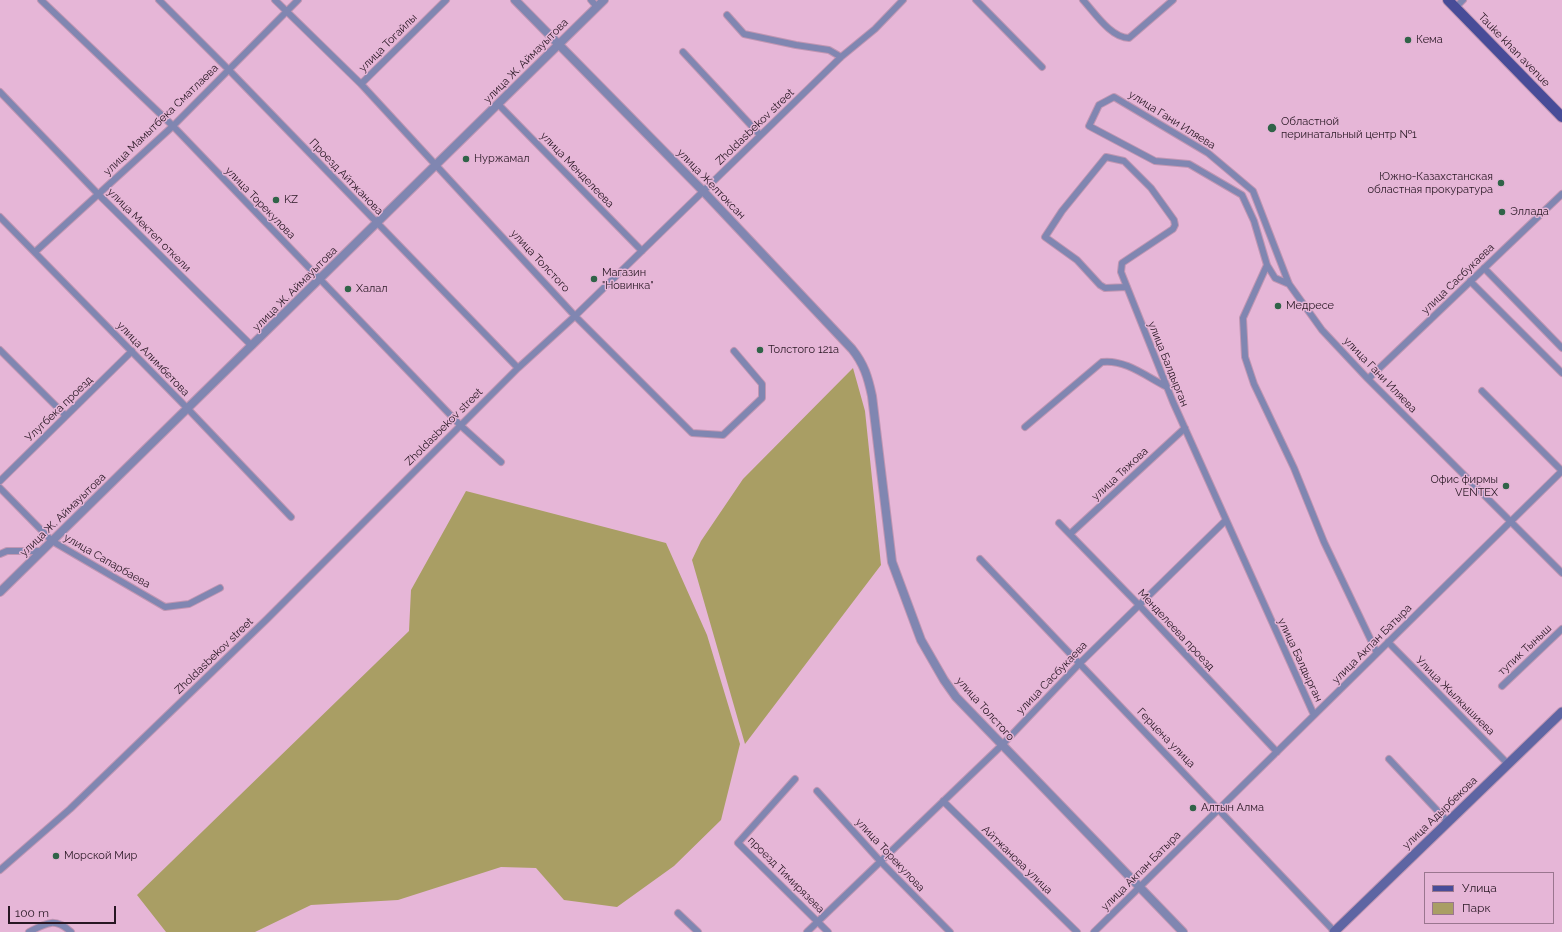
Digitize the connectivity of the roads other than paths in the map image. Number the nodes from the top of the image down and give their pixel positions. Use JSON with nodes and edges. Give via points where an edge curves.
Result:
{"nodes":[{"id":1,"x":41,"y":0,"type":"edge"},
{"id":2,"x":159,"y":0,"type":"edge"},
{"id":3,"x":275,"y":0,"type":"edge"},
{"id":4,"x":298,"y":0,"type":"edge"},
{"id":5,"x":446,"y":0,"type":"edge"},
{"id":6,"x":515,"y":0,"type":"edge"},
{"id":7,"x":591,"y":0,"type":"edge"},
{"id":8,"x":604,"y":0,"type":"edge"},
{"id":9,"x":903,"y":0,"type":"edge"},
{"id":10,"x":976,"y":0,"type":"edge"},
{"id":11,"x":1083,"y":0,"type":"edge"},
{"id":12,"x":1173,"y":0,"type":"edge"},
{"id":13,"x":1448,"y":0,"type":"edge"},
{"id":14,"x":1458,"y":3,"type":"edge"},
{"id":15,"x":597,"y":7,"type":"junction"},
{"id":16,"x":286,"y":11,"type":"junction"},
{"id":17,"x":727,"y":15,"type":"dead end"},
{"id":18,"x":559,"y":44,"type":"junction"},
{"id":19,"x":683,"y":52,"type":"dead end"},
{"id":20,"x":841,"y":57,"type":"junction"},
{"id":21,"x":1042,"y":67,"type":"dead end"},
{"id":22,"x":228,"y":69,"type":"junction"},
{"id":23,"x":361,"y":84,"type":"junction"},
{"id":24,"x":0,"y":92,"type":"edge"},
{"id":25,"x":498,"y":104,"type":"junction"},
{"id":26,"x":1562,"y":108,"type":"edge"},
{"id":27,"x":1562,"y":117,"type":"edge"},
{"id":28,"x":173,"y":126,"type":"junction"},
{"id":29,"x":760,"y":135,"type":"junction"},
{"id":30,"x":436,"y":165,"type":"junction"},
{"id":31,"x":703,"y":191,"type":"junction"},
{"id":32,"x":98,"y":194,"type":"junction"},
{"id":33,"x":1562,"y":194,"type":"edge"},
{"id":34,"x":0,"y":217,"type":"edge"},
{"id":35,"x":377,"y":223,"type":"junction"},
{"id":36,"x":642,"y":251,"type":"junction"},
{"id":37,"x":35,"y":252,"type":"junction"},
{"id":38,"x":1266,"y":262,"type":"junction"},
{"id":39,"x":1484,"y":268,"type":"junction"},
{"id":40,"x":319,"y":280,"type":"junction"},
{"id":41,"x":1470,"y":281,"type":"junction"},
{"id":42,"x":1289,"y":284,"type":"junction"},
{"id":43,"x":1127,"y":286,"type":"junction"},
{"id":44,"x":575,"y":316,"type":"junction"},
{"id":45,"x":252,"y":346,"type":"junction"},
{"id":46,"x":1562,"y":348,"type":"edge"},
{"id":47,"x":0,"y":350,"type":"edge"},
{"id":48,"x":132,"y":351,"type":"junction"},
{"id":49,"x":734,"y":351,"type":"dead end"},
{"id":50,"x":518,"y":368,"type":"junction"},
{"id":51,"x":1562,"y":373,"type":"edge"},
{"id":52,"x":1368,"y":379,"type":"junction"},
{"id":53,"x":1167,"y":387,"type":"junction"},
{"id":54,"x":1482,"y":391,"type":"dead end"},
{"id":55,"x":872,"y":396,"type":"joint"},
{"id":56,"x":188,"y":409,"type":"junction"},
{"id":57,"x":66,"y":416,"type":"junction"},
{"id":58,"x":460,"y":425,"type":"junction"},
{"id":59,"x":1025,"y":427,"type":"dead end"},
{"id":60,"x":1185,"y":428,"type":"junction"},
{"id":61,"x":500,"y":462,"type":"dead end"},
{"id":62,"x":1562,"y":471,"type":"edge"},
{"id":63,"x":0,"y":481,"type":"edge"},
{"id":64,"x":0,"y":488,"type":"edge"},
{"id":65,"x":291,"y":517,"type":"dead end"},
{"id":66,"x":1225,"y":521,"type":"junction"},
{"id":67,"x":1511,"y":521,"type":"junction"},
{"id":68,"x":1059,"y":523,"type":"dead end"},
{"id":69,"x":1070,"y":534,"type":"junction"},
{"id":70,"x":52,"y":541,"type":"junction"},
{"id":71,"x":42,"y":551,"type":"junction"},
{"id":72,"x":0,"y":554,"type":"edge"},
{"id":73,"x":980,"y":559,"type":"dead end"},
{"id":74,"x":1562,"y":573,"type":"edge"},
{"id":75,"x":220,"y":588,"type":"dead end"},
{"id":76,"x":0,"y":592,"type":"edge"},
{"id":77,"x":1140,"y":605,"type":"junction"},
{"id":78,"x":1562,"y":629,"type":"edge"},
{"id":79,"x":1388,"y":642,"type":"junction"},
{"id":80,"x":1377,"y":653,"type":"junction"},
{"id":81,"x":1080,"y":663,"type":"junction"},
{"id":82,"x":1502,"y":686,"type":"dead end"},
{"id":83,"x":1562,"y":712,"type":"edge"},
{"id":84,"x":1314,"y":715,"type":"junction"},
{"id":85,"x":1002,"y":745,"type":"junction"},
{"id":86,"x":1276,"y":752,"type":"junction"},
{"id":87,"x":1389,"y":759,"type":"dead end"},
{"id":88,"x":1508,"y":764,"type":"junction"},
{"id":89,"x":795,"y":779,"type":"dead end"},
{"id":90,"x":817,"y":791,"type":"dead end"},
{"id":91,"x":944,"y":802,"type":"junction"},
{"id":92,"x":1219,"y":808,"type":"junction"},
{"id":93,"x":1448,"y":822,"type":"junction"},
{"id":94,"x":881,"y":862,"type":"junction"},
{"id":95,"x":0,"y":870,"type":"edge"},
{"id":96,"x":1139,"y":887,"type":"junction"},
{"id":97,"x":678,"y":913,"type":"dead end"},
{"id":98,"x":818,"y":921,"type":"junction"},
{"id":99,"x":29,"y":932,"type":"edge"},
{"id":100,"x":71,"y":932,"type":"edge"},
{"id":101,"x":698,"y":932,"type":"edge"},
{"id":102,"x":807,"y":932,"type":"edge"},
{"id":103,"x":828,"y":932,"type":"edge"},
{"id":104,"x":950,"y":932,"type":"edge"},
{"id":105,"x":1077,"y":932,"type":"edge"},
{"id":106,"x":1094,"y":932,"type":"edge"},
{"id":107,"x":1184,"y":932,"type":"edge"},
{"id":108,"x":1335,"y":932,"type":"edge"}],
"edges":[{"from":1,"to":28,"type":"street","name":"улица Торекулова"},
{"from":2,"to":22,"type":"street","name":"Проезд Айтжанова"},
{"from":3,"to":16,"type":"street","name":"улица Толстого"},
{"from":4,"to":16,"type":"street","name":"улица Мамытбека Сматлаева"},
{"from":5,"to":23,"type":"street","name":"улица Тогайлы"},
{"from":6,"to":18,"type":"street","name":"улица Желтоксан"},
{"from":7,"to":15,"type":"street"},
{"from":8,"to":15,"type":"street","name":"улица Ж. Аймауытова"},
{"from":9,"to":20,"type":"street","name":"Zholdasbekov street"},
{"from":10,"to":21,"type":"street"},
{"from":11,"to":12,"type":"street","via":[[1114,33],[1122,38],[1129,38]]},
{"from":13,"to":14,"type":"main road","name":"Tauke khan avenue"},
{"from":14,"to":26,"type":"main road","name":"Tauke khan avenue"},
{"from":14,"to":27,"type":"main road","name":"Tauke khan avenue"},
{"from":15,"to":18,"type":"street","name":"улица Ж. Аймауытова"},
{"from":16,"to":22,"type":"street","name":"улица Мамытбека Сматлаева"},
{"from":16,"to":23,"type":"street","name":"улица Толстого"},
{"from":17,"to":20,"type":"street","via":[[744,34],[829,50]]},
{"from":18,"to":25,"type":"street","name":"улица Ж. Аймауытова"},
{"from":18,"to":31,"type":"street","name":"улица Желтоксан"},
{"from":19,"to":29,"type":"street"},
{"from":20,"to":29,"type":"street","name":"Zholdasbekov street"},
{"from":22,"to":28,"type":"street","name":"улица Мамытбека Сматлаева"},
{"from":22,"to":35,"type":"street","name":"Проезд Айтжанова"},
{"from":23,"to":30,"type":"street","name":"улица Толстого"},
{"from":24,"to":32,"type":"street","name":"улица Мектеп откели"},
{"from":25,"to":30,"type":"street","name":"улица Ж. Аймауытова"},
{"from":25,"to":36,"type":"street","name":"улица Менделеева"},
{"from":28,"to":32,"type":"street","name":"улица Мамытбека Сматлаева"},
{"from":28,"to":40,"type":"street","name":"улица Торекулова"},
{"from":29,"to":31,"type":"street","name":"Zholdasbekov street"},
{"from":30,"to":35,"type":"street","name":"улица Ж. Аймауытова"},
{"from":30,"to":44,"type":"street","name":"улица Толстого"},
{"from":31,"to":36,"type":"street","name":"Zholdasbekov street"},
{"from":31,"to":55,"type":"street","name":"улица Желтоксан","via":[[852,349],[863,363]]},
{"from":32,"to":37,"type":"street","name":"улица Мамытбека Сматлаева"},
{"from":32,"to":45,"type":"street","name":"улица Мектеп откели"},
{"from":33,"to":39,"type":"street","name":"улица Сасбукаева"},
{"from":34,"to":37,"type":"street","name":"улица Алимбетова"},
{"from":35,"to":40,"type":"street","name":"улица Ж. Аймауытова"},
{"from":35,"to":50,"type":"street","name":"Проезд Айтжанова"},
{"from":36,"to":44,"type":"street","name":"Zholdasbekov street"},
{"from":37,"to":48,"type":"street","name":"улица Алимбетова"},
{"from":38,"to":42,"type":"street","via":[[1275,278]]},
{"from":38,"to":42,"type":"street","name":"улица Гани Иляева","via":[[1254,221],[1242,195],[1189,164],[1155,161],[1089,126],[1099,105],[1114,97],[1208,153],[1253,191]]},
{"from":38,"to":80,"type":"street","via":[[1243,318],[1245,357],[1254,384],[1294,468],[1324,542]]},
{"from":39,"to":41,"type":"street","name":"улица Сасбукаева"},
{"from":39,"to":46,"type":"street"},
{"from":40,"to":45,"type":"street","name":"улица Ж. Аймауытова"},
{"from":40,"to":58,"type":"street","name":"улица Торекулова"},
{"from":41,"to":51,"type":"street"},
{"from":41,"to":52,"type":"street","name":"улица Сасбукаева"},
{"from":42,"to":52,"type":"street","name":"улица Гани Иляева","via":[[1322,330]]},
{"from":43,"to":43,"type":"street","name":"улица Балдырган","via":[[1121,272],[1122,263],[1175,226],[1174,220],[1151,188],[1124,161],[1106,157],[1062,211],[1045,237],[1077,260],[1100,286]]},
{"from":43,"to":53,"type":"street","name":"улица Балдырган"},
{"from":44,"to":49,"type":"street","name":"улица Толстого","via":[[692,433],[723,435],[762,398],[762,384]]},
{"from":44,"to":50,"type":"street","name":"Zholdasbekov street"},
{"from":45,"to":56,"type":"street","name":"улица Ж. Аймауытова"},
{"from":47,"to":57,"type":"street"},
{"from":48,"to":56,"type":"street","name":"улица Алимбетова"},
{"from":48,"to":57,"type":"street","name":"Улугбека проезд"},
{"from":50,"to":58,"type":"street","name":"Zholdasbekov street"},
{"from":52,"to":67,"type":"street","name":"улица Гани Иляева"},
{"from":53,"to":59,"type":"street","via":[[1124,365],[1113,361],[1102,362]]},
{"from":53,"to":60,"type":"street","name":"улица Балдырган"},
{"from":54,"to":62,"type":"street"},
{"from":55,"to":85,"type":"street","name":"улица Толстого","via":[[892,562],[905,600],[921,640],[944,680],[956,697]]},
{"from":56,"to":65,"type":"street","name":"улица Алимбетова"},
{"from":56,"to":70,"type":"street","name":"улица Ж. Аймауытова"},
{"from":57,"to":63,"type":"street","name":"Улугбека проезд"},
{"from":58,"to":61,"type":"street","name":"улица Торекулова"},
{"from":58,"to":95,"type":"street","name":"Zholdasbekov street","via":[[273,613],[93,787]]},
{"from":60,"to":66,"type":"street","name":"улица Балдырган"},
{"from":60,"to":69,"type":"street","name":"улица Тяжова"},
{"from":62,"to":67,"type":"street","name":"улица Акпан Батыра"},
{"from":64,"to":70,"type":"street","name":"улица Сапарбаева"},
{"from":66,"to":77,"type":"street","name":"улица Сасбукаева"},
{"from":66,"to":84,"type":"street","name":"улица Балдырган"},
{"from":67,"to":74,"type":"street","name":"улица Гани Иляева"},
{"from":67,"to":79,"type":"street","name":"улица Акпан Батыра"},
{"from":68,"to":69,"type":"street","name":"Менделеева проезд"},
{"from":69,"to":77,"type":"street","name":"Менделеева проезд"},
{"from":70,"to":71,"type":"street","name":"улица Ж. Аймауытова"},
{"from":70,"to":75,"type":"street","name":"улица Сапарбаева","via":[[166,607],[190,604]]},
{"from":71,"to":72,"type":"street","via":[[7,551]]},
{"from":71,"to":76,"type":"street","name":"улица Ж. Аймауытова"},
{"from":73,"to":81,"type":"street","name":"Герцена улица"},
{"from":77,"to":81,"type":"street","name":"улица Сасбукаева"},
{"from":77,"to":86,"type":"street","name":"Менделеева проезд"},
{"from":78,"to":82,"type":"street","name":"тупик Тыныш"},
{"from":79,"to":80,"type":"street","name":"улица Акпан Батыра"},
{"from":79,"to":88,"type":"street","name":"Улица Жылкышиева"},
{"from":80,"to":84,"type":"street","name":"улица Акпан Батыра"},
{"from":81,"to":85,"type":"street","name":"улица Сасбукаева"},
{"from":81,"to":92,"type":"street","name":"Герцена улица"},
{"from":83,"to":88,"type":"main road","name":"улица Адырбекова"},
{"from":84,"to":86,"type":"street","name":"улица Акпан Батыра"},
{"from":85,"to":91,"type":"street","name":"улица Сасбукаева"},
{"from":85,"to":96,"type":"street","name":"улица Толстого"},
{"from":86,"to":92,"type":"street","name":"улица Акпан Батыра"},
{"from":87,"to":93,"type":"street"},
{"from":88,"to":93,"type":"main road","name":"улица Адырбекова"},
{"from":89,"to":98,"type":"street","name":"проезд Тимирязева","via":[[738,843]]},
{"from":90,"to":94,"type":"street","name":"улица Торекулова"},
{"from":91,"to":94,"type":"street","name":"улица Сасбукаева"},
{"from":91,"to":105,"type":"street","name":"Айтжанова улица"},
{"from":92,"to":96,"type":"street","name":"улица Акпан Батыра"},
{"from":92,"to":108,"type":"street","name":"Герцена улица"},
{"from":93,"to":108,"type":"main road","name":"улица Адырбекова"},
{"from":94,"to":98,"type":"street","name":"улица Сасбукаева"},
{"from":94,"to":104,"type":"street","name":"улица Торекулова"},
{"from":96,"to":106,"type":"street","name":"улица Акпан Батыра"},
{"from":96,"to":107,"type":"street","name":"улица Толстого"},
{"from":97,"to":101,"type":"street"},
{"from":98,"to":102,"type":"street","name":"улица Сасбукаева"},
{"from":98,"to":103,"type":"street","name":"проезд Тимирязева"},
{"from":99,"to":100,"type":"street","via":[[47,923],[57,923]]}]}
